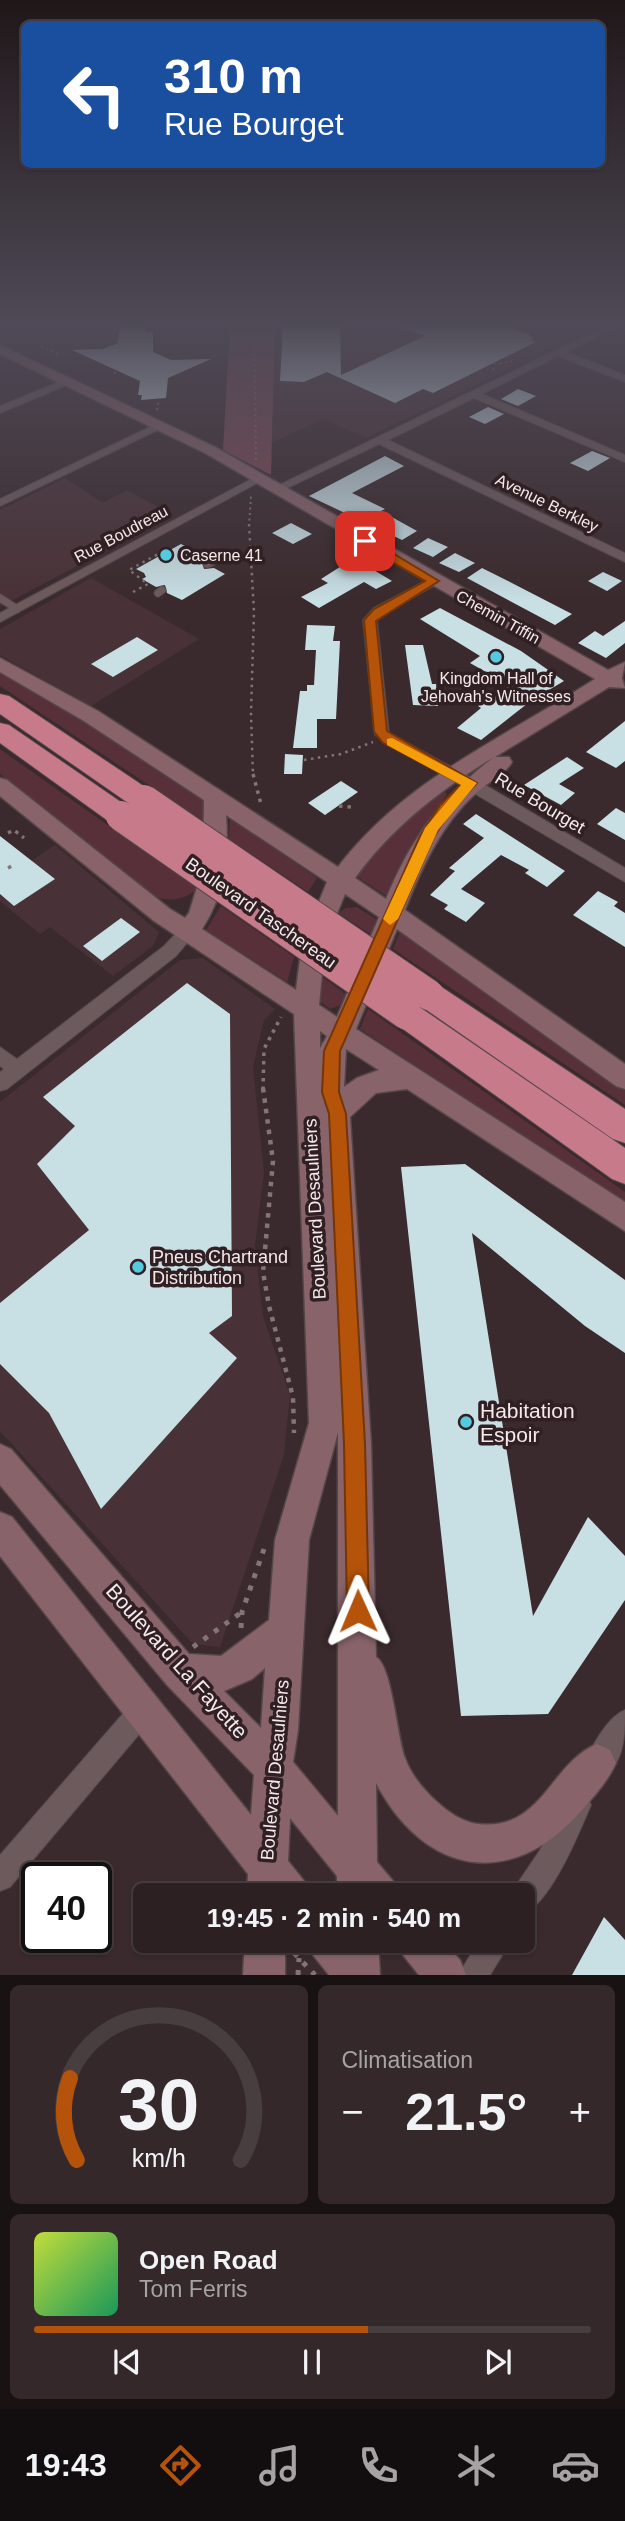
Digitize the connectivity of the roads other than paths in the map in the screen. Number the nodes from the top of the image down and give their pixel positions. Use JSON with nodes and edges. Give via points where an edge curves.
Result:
{"nodes":[{"id":1,"x":152,"y":418,"type":"edge"},
{"id":2,"x":425,"y":418,"type":"edge"},
{"id":3,"x":530,"y":418,"type":"edge"},
{"id":4,"x":158,"y":421,"type":"junction"},
{"id":5,"x":380,"y":440,"type":"junction"},
{"id":6,"x":625,"y":459,"type":"edge"},
{"id":7,"x":257,"y":479,"type":"junction"},
{"id":8,"x":275,"y":490,"type":"junction"},
{"id":9,"x":0,"y":503,"type":"edge"},
{"id":10,"x":625,"y":558,"type":"edge"},
{"id":11,"x":433,"y":581,"type":"junction"},
{"id":12,"x":0,"y":598,"type":"edge"},
{"id":13,"x":17,"y":609,"type":"junction"},
{"id":14,"x":0,"y":618,"type":"edge"},
{"id":15,"x":0,"y":664,"type":"edge"},
{"id":16,"x":621,"y":682,"type":"edge"},
{"id":17,"x":0,"y":702,"type":"edge"},
{"id":18,"x":0,"y":731,"type":"edge"},
{"id":19,"x":461,"y":779,"type":"junction"},
{"id":20,"x":0,"y":785,"type":"edge"},
{"id":21,"x":214,"y":797,"type":"junction"},
{"id":22,"x":133,"y":808,"type":"junction"},
{"id":23,"x":625,"y":876,"type":"edge"},
{"id":24,"x":341,"y":882,"type":"junction"},
{"id":25,"x":392,"y":914,"type":"junction"},
{"id":26,"x":188,"y":932,"type":"junction"},
{"id":27,"x":418,"y":1005,"type":"junction"},
{"id":28,"x":296,"y":1011,"type":"junction"},
{"id":29,"x":340,"y":1033,"type":"junction"},
{"id":30,"x":0,"y":1055,"type":"edge"},
{"id":31,"x":17,"y":1070,"type":"junction"},
{"id":32,"x":407,"y":1077,"type":"junction"},
{"id":33,"x":625,"y":1078,"type":"edge"},
{"id":34,"x":0,"y":1083,"type":"edge"},
{"id":35,"x":337,"y":1114,"type":"junction"},
{"id":36,"x":625,"y":1128,"type":"edge"},
{"id":37,"x":625,"y":1168,"type":"edge"},
{"id":38,"x":625,"y":1218,"type":"edge"},
{"id":39,"x":0,"y":1460,"type":"edge"},
{"id":40,"x":0,"y":1528,"type":"edge"},
{"id":41,"x":286,"y":1629,"type":"junction"},
{"id":42,"x":358,"y":1632,"type":"junction"},
{"id":43,"x":184,"y":1663,"type":"junction"},
{"id":44,"x":143,"y":1710,"type":"junction"},
{"id":45,"x":625,"y":1723,"type":"edge"},
{"id":46,"x":597,"y":1763,"type":"junction"},
{"id":47,"x":273,"y":1768,"type":"junction"},
{"id":48,"x":0,"y":1877,"type":"edge"},
{"id":49,"x":273,"y":1883,"type":"edge"},
{"id":50,"x":275,"y":1883,"type":"edge"},
{"id":51,"x":362,"y":1883,"type":"edge"},
{"id":52,"x":364,"y":1883,"type":"edge"},
{"id":53,"x":534,"y":1883,"type":"edge"},
{"id":54,"x":358,"y":1953,"type":"edge"},
{"id":55,"x":427,"y":1953,"type":"edge"},
{"id":56,"x":488,"y":1953,"type":"edge"},
{"id":57,"x":289,"y":1954,"type":"edge"},
{"id":58,"x":357,"y":1975,"type":"edge"},
{"id":59,"x":445,"y":1975,"type":"edge"},
{"id":60,"x":473,"y":1975,"type":"edge"}],
"edges":[{"from":1,"to":4,"type":"street","name":"Chemin Tiffin"},
{"from":2,"to":5,"type":"street"},
{"from":3,"to":6,"type":"street"},
{"from":4,"to":7,"type":"street","name":"Chemin Tiffin"},
{"from":4,"to":9,"type":"street"},
{"from":5,"to":8,"type":"street"},
{"from":5,"to":10,"type":"street","name":"Avenue Berkley"},
{"from":7,"to":8,"type":"street","name":"Chemin Tiffin"},
{"from":7,"to":13,"type":"street","name":"Rue Boudreau"},
{"from":8,"to":11,"type":"street","name":"Chemin Tiffin"},
{"from":11,"to":16,"type":"street","name":"Chemin Tiffin"},
{"from":11,"to":19,"type":"street","name":"Rue Bourget","via":[[370,620],[379,725],[384,737]]},
{"from":12,"to":13,"type":"lane"},
{"from":13,"to":14,"type":"street","name":"Rue Boudreau"},
{"from":15,"to":21,"type":"street"},
{"from":16,"to":19,"type":"street","name":"Boulevard Desaulniers"},
{"from":17,"to":22,"type":"highway","name":"Boulevard Taschereau"},
{"from":18,"to":22,"type":"highway","name":"Boulevard Taschereau"},
{"from":19,"to":23,"type":"street","name":"Rue Bourget"},
{"from":19,"to":24,"type":"street","name":"Boulevard Desaulniers","via":[[411,801],[383,827]]},
{"from":19,"to":25,"type":"street","name":"Boulevard Desaulniers","via":[[432,828]]},
{"from":20,"to":26,"type":"street"},
{"from":21,"to":24,"type":"street"},
{"from":21,"to":26,"type":"street","via":[[212,890]]},
{"from":22,"to":27,"type":"highway","name":"Boulevard Taschereau","bridge":true},
{"from":24,"to":25,"type":"street"},
{"from":24,"to":28,"type":"street","name":"Boulevard Desaulniers"},
{"from":25,"to":29,"type":"street","name":"Boulevard Desaulniers"},
{"from":25,"to":33,"type":"street"},
{"from":26,"to":28,"type":"street"},
{"from":26,"to":31,"type":"street"},
{"from":27,"to":36,"type":"highway","name":"Boulevard Taschereau"},
{"from":27,"to":37,"type":"highway","name":"Boulevard Taschereau"},
{"from":28,"to":29,"type":"street"},
{"from":28,"to":41,"type":"street","name":"Boulevard Desaulniers","via":[[325,1423],[292,1540]]},
{"from":29,"to":32,"type":"street"},
{"from":29,"to":35,"type":"street","name":"Boulevard Desaulniers","via":[[332,1051],[330,1074]]},
{"from":30,"to":31,"type":"street"},
{"from":31,"to":34,"type":"street"},
{"from":32,"to":35,"type":"street","via":[[362,1087]]},
{"from":32,"to":38,"type":"street","via":[[430,1087]]},
{"from":35,"to":42,"type":"street","name":"Boulevard Desaulniers","via":[[355,1444]]},
{"from":39,"to":43,"type":"street","name":"Boulevard La Fayette"},
{"from":40,"to":44,"type":"street"},
{"from":41,"to":43,"type":"street","via":[[222,1674]]},
{"from":41,"to":47,"type":"street","name":"Boulevard Desaulniers"},
{"from":42,"to":46,"type":"street","via":[[391,1770],[426,1822],[477,1847],[506,1843],[534,1830]]},
{"from":42,"to":52,"type":"street","name":"Boulevard Desaulniers"},
{"from":43,"to":47,"type":"street","name":"Boulevard La Fayette"},
{"from":44,"to":48,"type":"street"},
{"from":44,"to":49,"type":"street"},
{"from":45,"to":46,"type":"street"},
{"from":46,"to":53,"type":"street"},
{"from":47,"to":50,"type":"street","name":"Boulevard Desaulniers"},
{"from":47,"to":51,"type":"street","name":"Boulevard La Fayette"},
{"from":54,"to":58,"type":"street"},
{"from":55,"to":59,"type":"street"},
{"from":56,"to":60,"type":"street"},
{"from":57,"to":58,"type":"street"}]}
